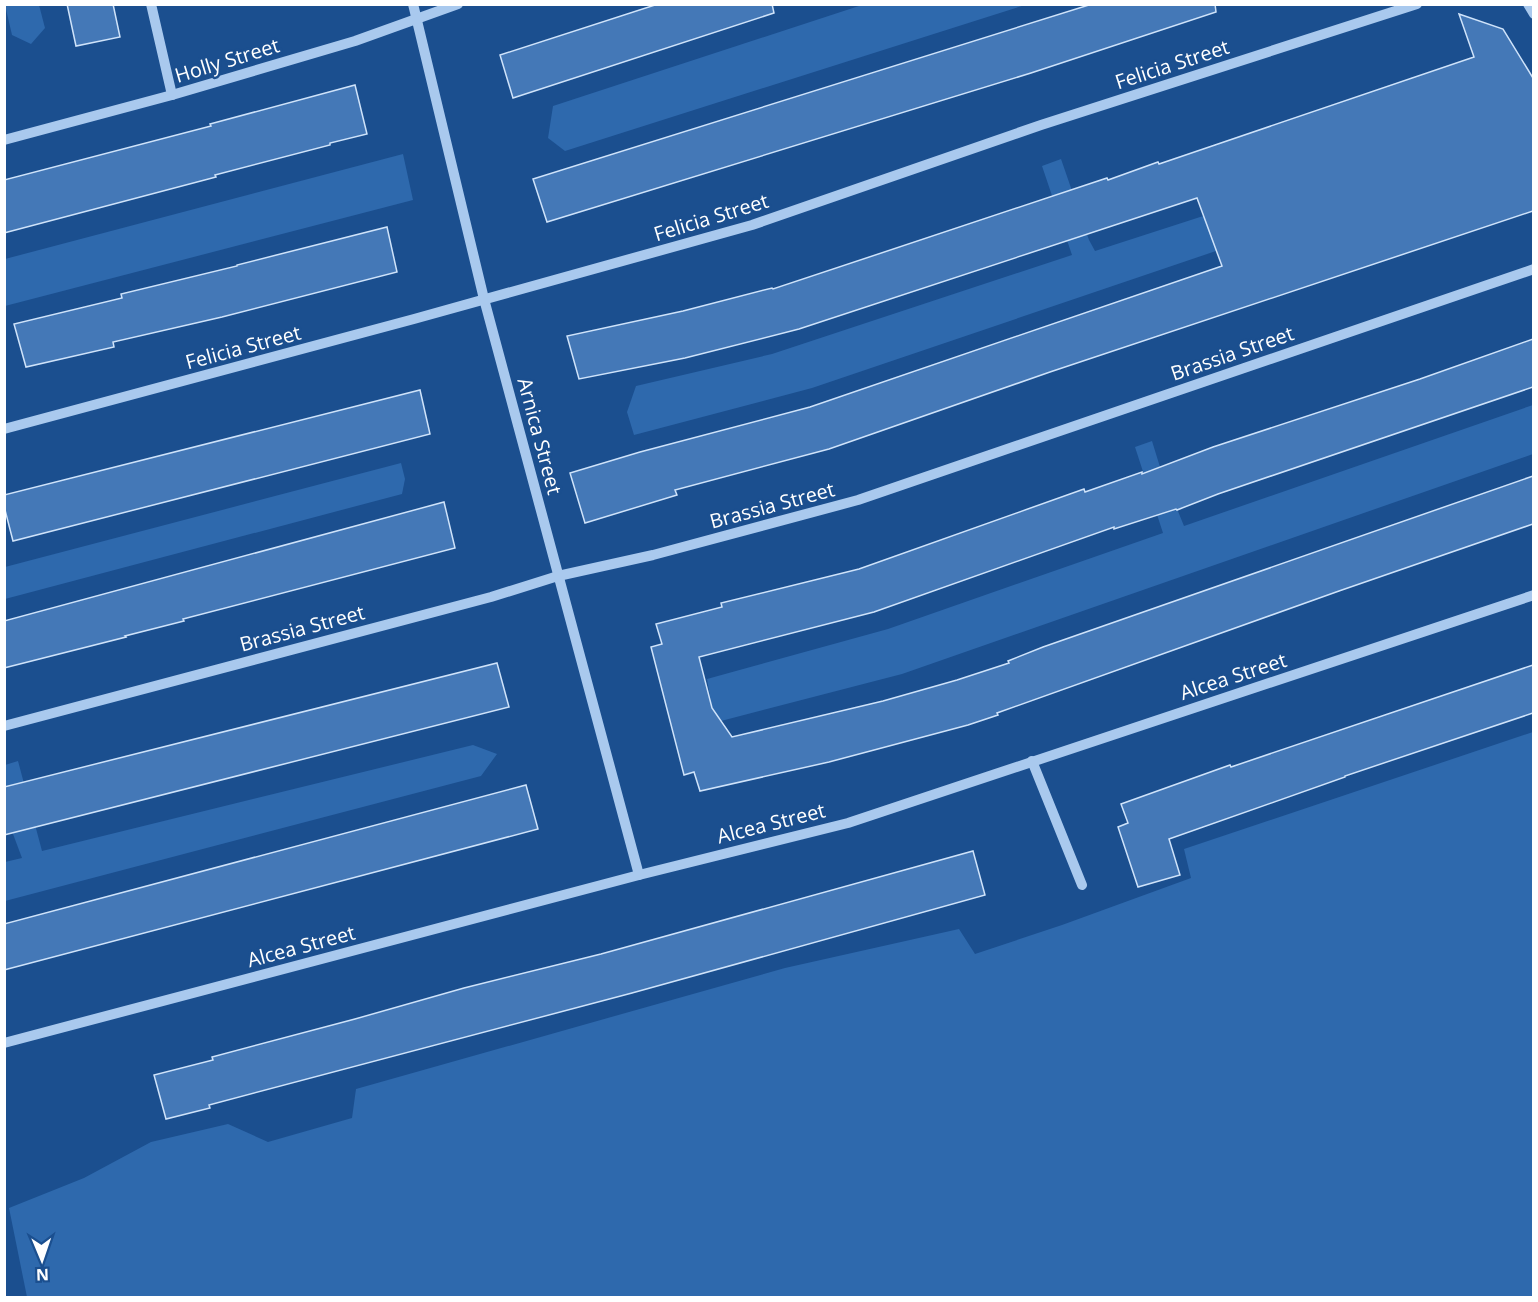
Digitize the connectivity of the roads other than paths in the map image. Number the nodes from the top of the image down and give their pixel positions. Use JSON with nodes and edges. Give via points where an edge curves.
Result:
{"nodes":[{"id":1,"x":151,"y":4,"type":"edge"},
{"id":2,"x":413,"y":4,"type":"edge"},
{"id":3,"x":458,"y":4,"type":"edge"},
{"id":4,"x":1417,"y":4,"type":"edge"},
{"id":5,"x":1528,"y":4,"type":"edge"},
{"id":6,"x":1533,"y":14,"type":"edge"},
{"id":7,"x":418,"y":19,"type":"junction"},
{"id":8,"x":172,"y":95,"type":"junction"},
{"id":9,"x":4,"y":140,"type":"edge"},
{"id":10,"x":1533,"y":269,"type":"edge"},
{"id":11,"x":484,"y":298,"type":"junction"},
{"id":12,"x":4,"y":429,"type":"edge"},
{"id":13,"x":558,"y":576,"type":"junction"},
{"id":14,"x":1533,"y":595,"type":"edge"},
{"id":15,"x":4,"y":726,"type":"edge"},
{"id":16,"x":1032,"y":761,"type":"junction"},
{"id":17,"x":639,"y":874,"type":"junction"},
{"id":18,"x":1082,"y":885,"type":"dead end"},
{"id":19,"x":4,"y":1043,"type":"edge"}],
"edges":[{"from":1,"to":8,"type":"street"},
{"from":2,"to":7,"type":"street","name":"Arnica Street"},
{"from":3,"to":7,"type":"street","name":"Holly Street"},
{"from":4,"to":11,"type":"street","name":"Felicia Street","via":[[1041,125],[752,225]]},
{"from":5,"to":6,"type":"street"},
{"from":7,"to":8,"type":"street","name":"Holly Street"},
{"from":7,"to":11,"type":"street","name":"Arnica Street"},
{"from":8,"to":9,"type":"street","name":"Holly Street"},
{"from":10,"to":13,"type":"street","name":"Brassia Street","via":[[858,500]]},
{"from":11,"to":12,"type":"street","name":"Felicia Street"},
{"from":11,"to":13,"type":"street","name":"Arnica Street"},
{"from":13,"to":15,"type":"street","name":"Brassia Street"},
{"from":13,"to":17,"type":"street","name":"Arnica Street"},
{"from":14,"to":16,"type":"street","name":"Alcea Street"},
{"from":16,"to":17,"type":"street","name":"Alcea Street","via":[[848,823]]},
{"from":16,"to":18,"type":"street"},
{"from":17,"to":19,"type":"street","name":"Alcea Street"}]}
